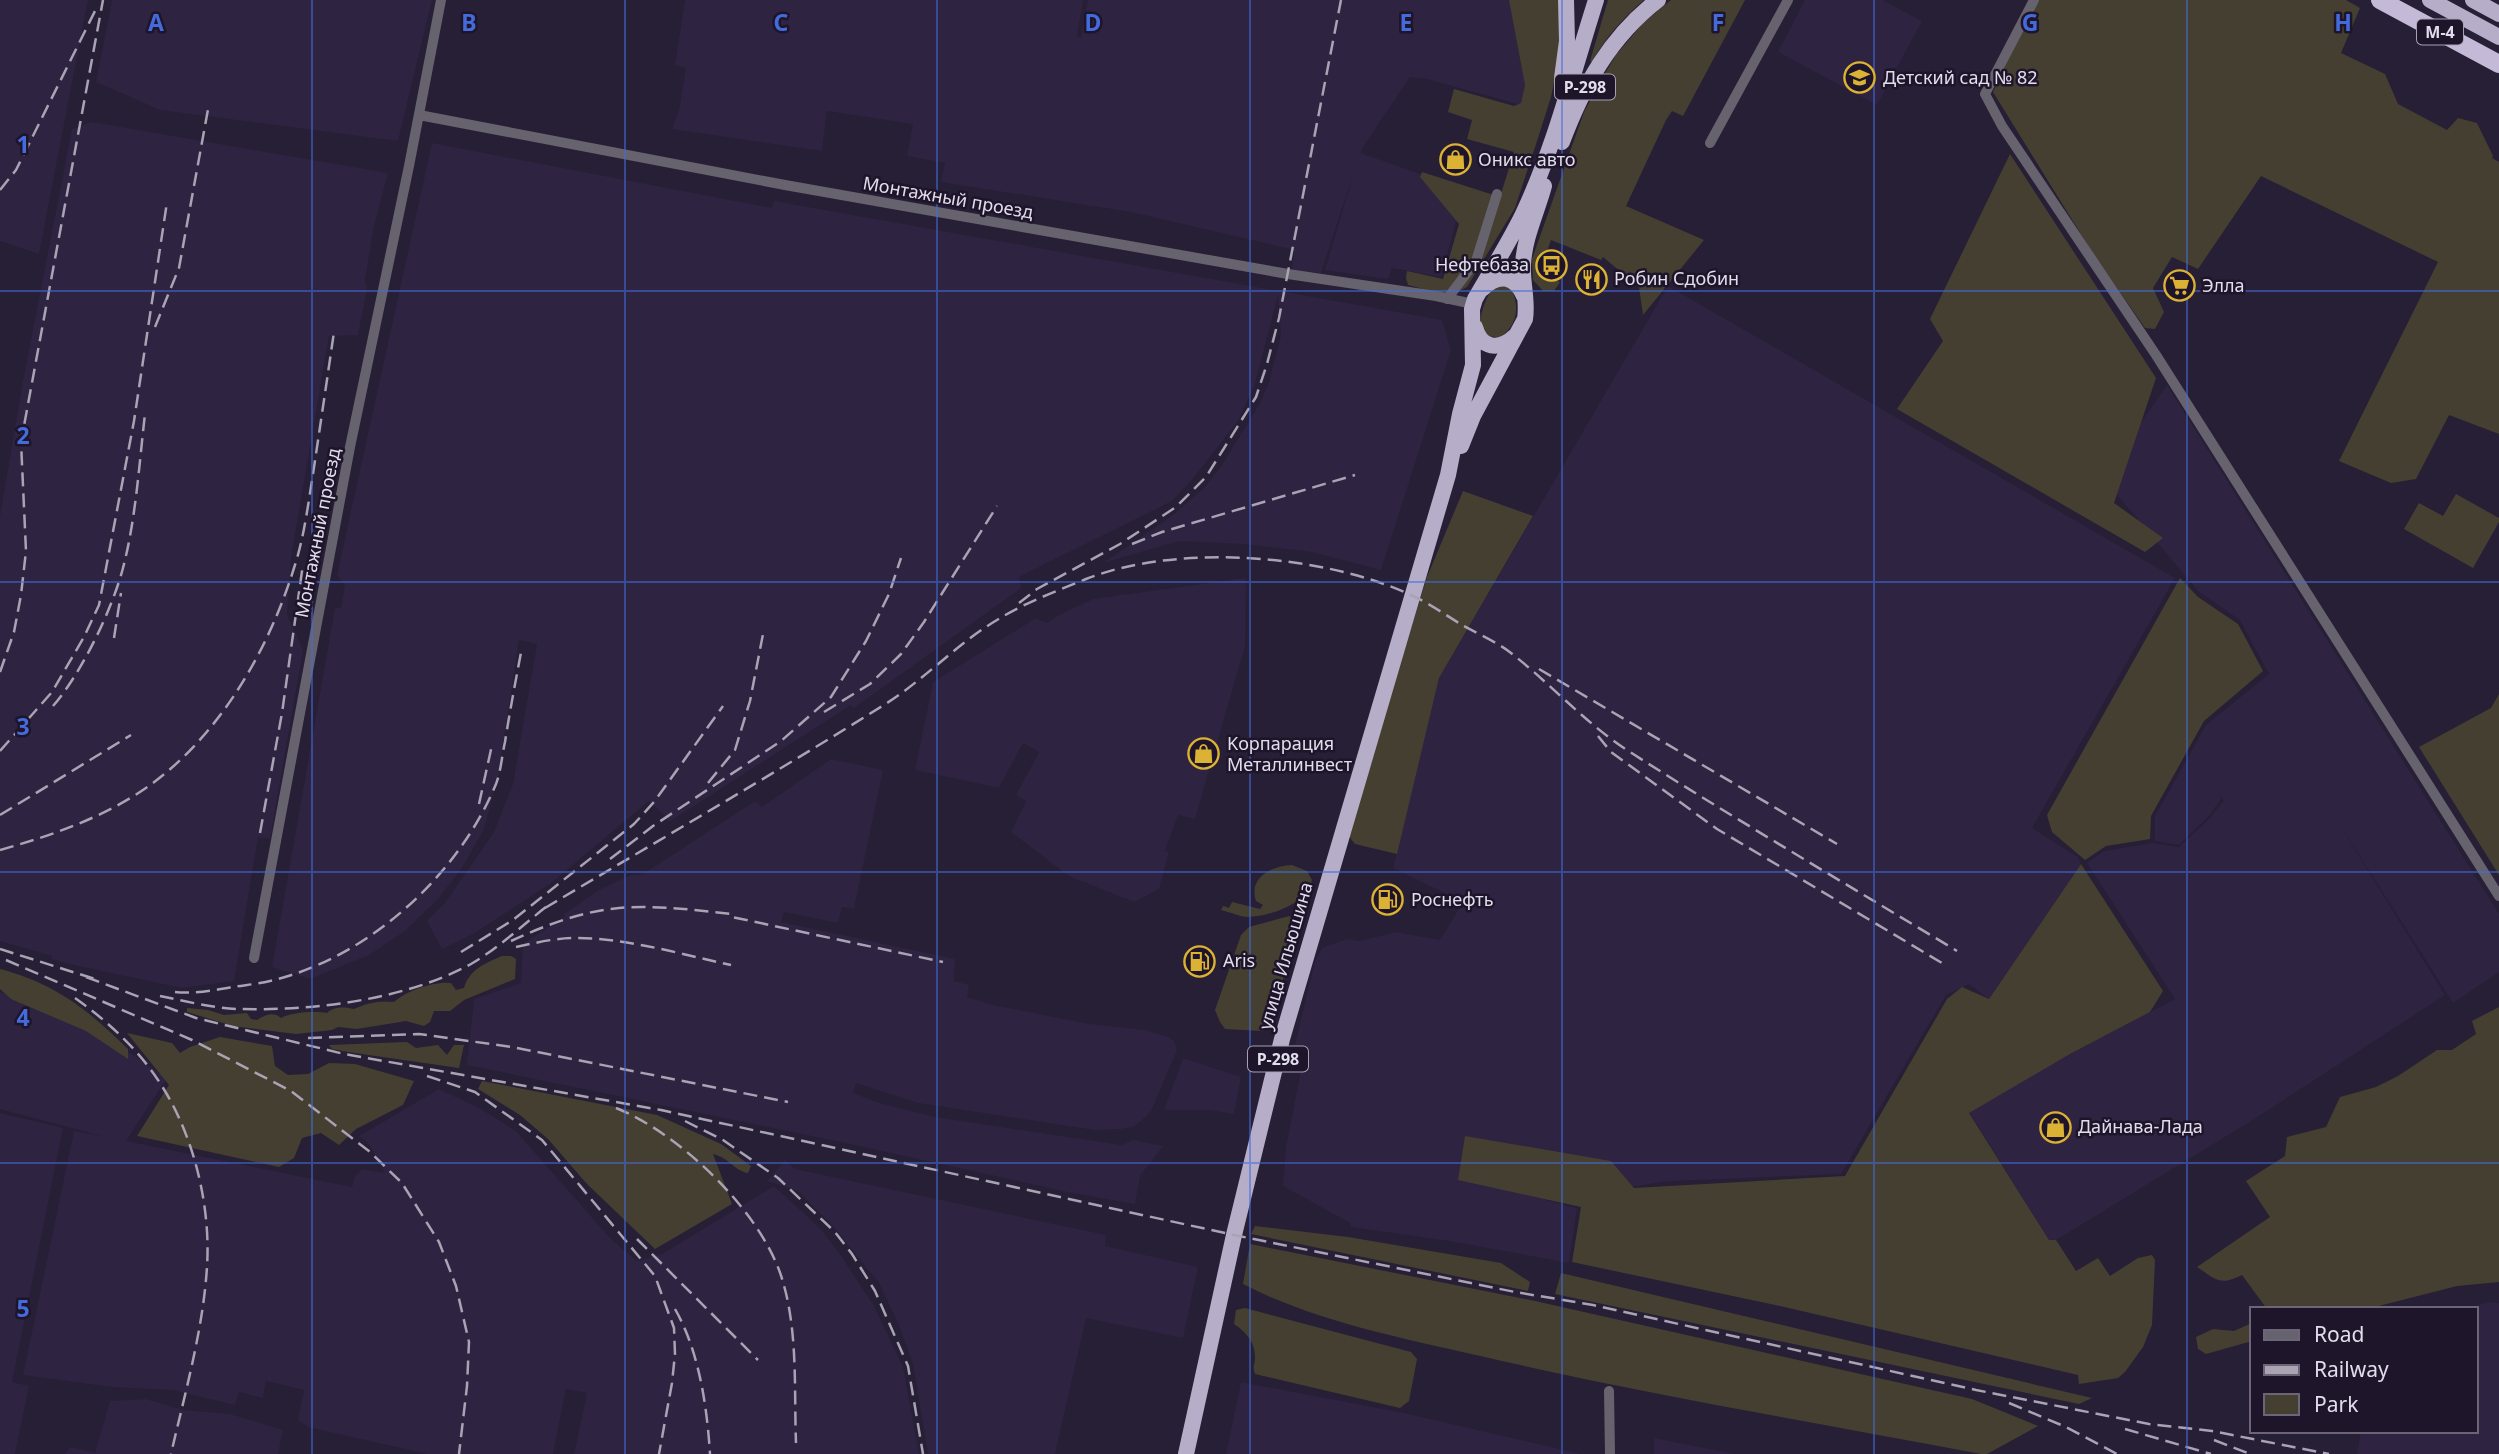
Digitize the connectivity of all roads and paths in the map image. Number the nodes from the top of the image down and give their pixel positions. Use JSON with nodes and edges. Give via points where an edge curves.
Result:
{"nodes":[{"id":1,"x":441,"y":0,"type":"edge"},
{"id":2,"x":1566,"y":0,"type":"edge"},
{"id":3,"x":1596,"y":0,"type":"edge"},
{"id":4,"x":1603,"y":0,"type":"edge"},
{"id":5,"x":1658,"y":0,"type":"edge"},
{"id":6,"x":1788,"y":0,"type":"edge"},
{"id":7,"x":2018,"y":0,"type":"edge"},
{"id":8,"x":2381,"y":0,"type":"edge"},
{"id":9,"x":2430,"y":0,"type":"edge"},
{"id":10,"x":2473,"y":0,"type":"edge"},
{"id":11,"x":2032,"y":3,"type":"edge"},
{"id":12,"x":2499,"y":14,"type":"edge"},
{"id":13,"x":2499,"y":37,"type":"edge"},
{"id":14,"x":2499,"y":64,"type":"edge"},
{"id":15,"x":419,"y":115,"type":"junction"},
{"id":16,"x":1710,"y":143,"type":"dead end"},
{"id":17,"x":1537,"y":192,"type":"junction"},
{"id":18,"x":1497,"y":194,"type":"dead end"},
{"id":19,"x":1531,"y":210,"type":"junction"},
{"id":20,"x":1525,"y":298,"type":"junction"},
{"id":21,"x":1447,"y":299,"type":"junction"},
{"id":22,"x":1474,"y":305,"type":"junction"},
{"id":23,"x":1519,"y":331,"type":"junction"},
{"id":24,"x":1448,"y":475,"type":"junction"},
{"id":25,"x":2499,"y":896,"type":"edge"},
{"id":26,"x":254,"y":958,"type":"dead end"},
{"id":27,"x":1609,"y":1391,"type":"dead end"},
{"id":28,"x":1186,"y":1454,"type":"edge"},
{"id":29,"x":1611,"y":1454,"type":"edge"}],
"edges":[{"from":1,"to":15,"type":"street","name":"Монтажный проезд"},
{"from":2,"to":17,"type":"highway","via":[[1564,65]]},
{"from":3,"to":17,"type":"highway","number":"Р-298"},
{"from":4,"to":17,"type":"highway","number":"Р-298"},
{"from":5,"to":17,"type":"highway","number":"Р-298","via":[[1626,28],[1587,82]]},
{"from":6,"to":16,"type":"street"},
{"from":7,"to":11,"type":"street"},
{"from":8,"to":14,"type":"highway","number":"М-4"},
{"from":9,"to":13,"type":"highway"},
{"from":10,"to":12,"type":"highway"},
{"from":11,"to":25,"type":"street","via":[[1985,94]]},
{"from":15,"to":21,"type":"street","name":"Монтажный проезд","via":[[821,192]]},
{"from":15,"to":26,"type":"street","name":"Монтажный проезд","via":[[350,447]]},
{"from":17,"to":19,"type":"highway","number":"Р-298"},
{"from":18,"to":21,"type":"street","via":[[1476,261]]},
{"from":19,"to":20,"type":"highway","number":"Р-298","via":[[1524,260]]},
{"from":19,"to":22,"type":"highway","number":"Р-298"},
{"from":20,"to":22,"type":"highway","via":[[1516,282],[1505,278],[1490,282]]},
{"from":20,"to":23,"type":"highway","number":"Р-298"},
{"from":21,"to":22,"type":"street","name":"Монтажный проезд"},
{"from":22,"to":23,"type":"highway","via":[[1477,335],[1489,346],[1505,344]]},
{"from":22,"to":24,"type":"highway","number":"Р-298","via":[[1474,358]]},
{"from":23,"to":24,"type":"highway","number":"Р-298","via":[[1473,416]]},
{"from":24,"to":28,"type":"highway","name":"улица Ильюшина","number":"Р-298","via":[[1282,1039]]},
{"from":27,"to":29,"type":"street"}]}
